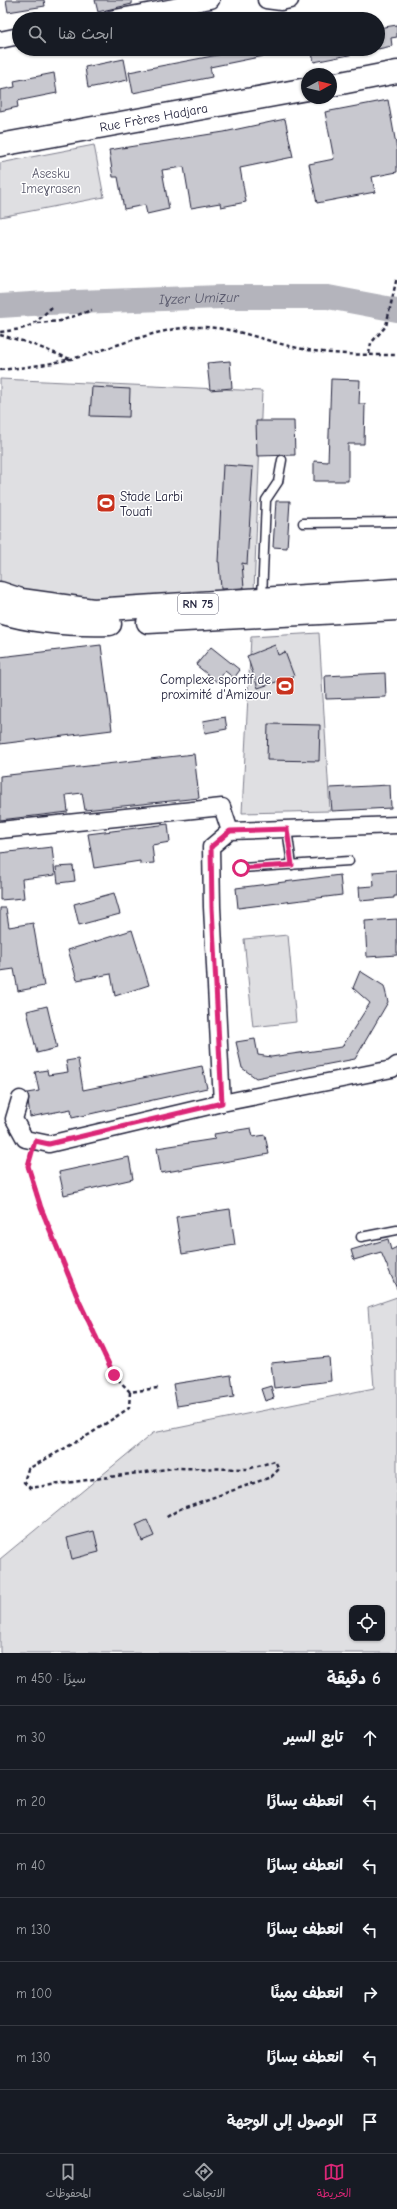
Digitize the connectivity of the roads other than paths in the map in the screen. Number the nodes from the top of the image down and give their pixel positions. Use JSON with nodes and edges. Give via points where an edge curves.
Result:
{"nodes":[{"id":1,"x":210,"y":0,"type":"edge"},
{"id":2,"x":266,"y":0,"type":"edge"},
{"id":3,"x":290,"y":0,"type":"edge"},
{"id":4,"x":147,"y":12,"type":"edge"},
{"id":5,"x":12,"y":37,"type":"edge"},
{"id":6,"x":0,"y":40,"type":"edge"},
{"id":7,"x":397,"y":72,"type":"edge"},
{"id":8,"x":337,"y":84,"type":"edge"},
{"id":9,"x":301,"y":90,"type":"edge"},
{"id":10,"x":0,"y":145,"type":"edge"},
{"id":11,"x":282,"y":460,"type":"dead end"},
{"id":12,"x":397,"y":522,"type":"edge"},
{"id":13,"x":303,"y":523,"type":"dead end"},
{"id":14,"x":397,"y":590,"type":"edge"},
{"id":15,"x":0,"y":593,"type":"edge"},
{"id":16,"x":252,"y":606,"type":"junction"},
{"id":17,"x":397,"y":609,"type":"edge"},
{"id":18,"x":0,"y":612,"type":"edge"},
{"id":19,"x":397,"y":825,"type":"edge"},
{"id":20,"x":287,"y":829,"type":"junction"},
{"id":21,"x":0,"y":830,"type":"edge"},
{"id":22,"x":230,"y":831,"type":"junction"},
{"id":23,"x":349,"y":861,"type":"dead end"},
{"id":24,"x":292,"y":865,"type":"junction"},
{"id":25,"x":241,"y":868,"type":"dead end"},
{"id":26,"x":397,"y":1065,"type":"edge"},
{"id":27,"x":20,"y":1099,"type":"dead end"},
{"id":28,"x":222,"y":1103,"type":"junction"},
{"id":29,"x":397,"y":1230,"type":"edge"},
{"id":30,"x":361,"y":1237,"type":"dead end"}],
"edges":[{"from":1,"to":4,"type":"street"},
{"from":2,"to":3,"type":"street"},
{"from":5,"to":6,"type":"street"},
{"from":7,"to":8,"type":"main road"},
{"from":9,"to":10,"type":"main road","name":"Rue Frères Hadjara"},
{"from":11,"to":16,"type":"lane","via":[[278,482],[266,500]]},
{"from":12,"to":13,"type":"lane"},
{"from":14,"to":16,"type":"main road","number":"RN 75"},
{"from":15,"to":16,"type":"main road","number":"RN 75","via":[[21,600],[93,610]]},
{"from":16,"to":17,"type":"main road","number":"RN 75"},
{"from":16,"to":18,"type":"main road","number":"RN 75","via":[[95,624],[59,624]]},
{"from":19,"to":20,"type":"street"},
{"from":20,"to":22,"type":"street"},
{"from":20,"to":24,"type":"lane"},
{"from":21,"to":22,"type":"street","via":[[222,806]]},
{"from":22,"to":28,"type":"street","via":[[211,847]]},
{"from":23,"to":24,"type":"lane"},
{"from":24,"to":25,"type":"lane"},
{"from":26,"to":28,"type":"street","via":[[392,1069]]},
{"from":27,"to":28,"type":"street","via":[[14,1119],[25,1139],[49,1144]]},
{"from":29,"to":30,"type":"lane"}]}
